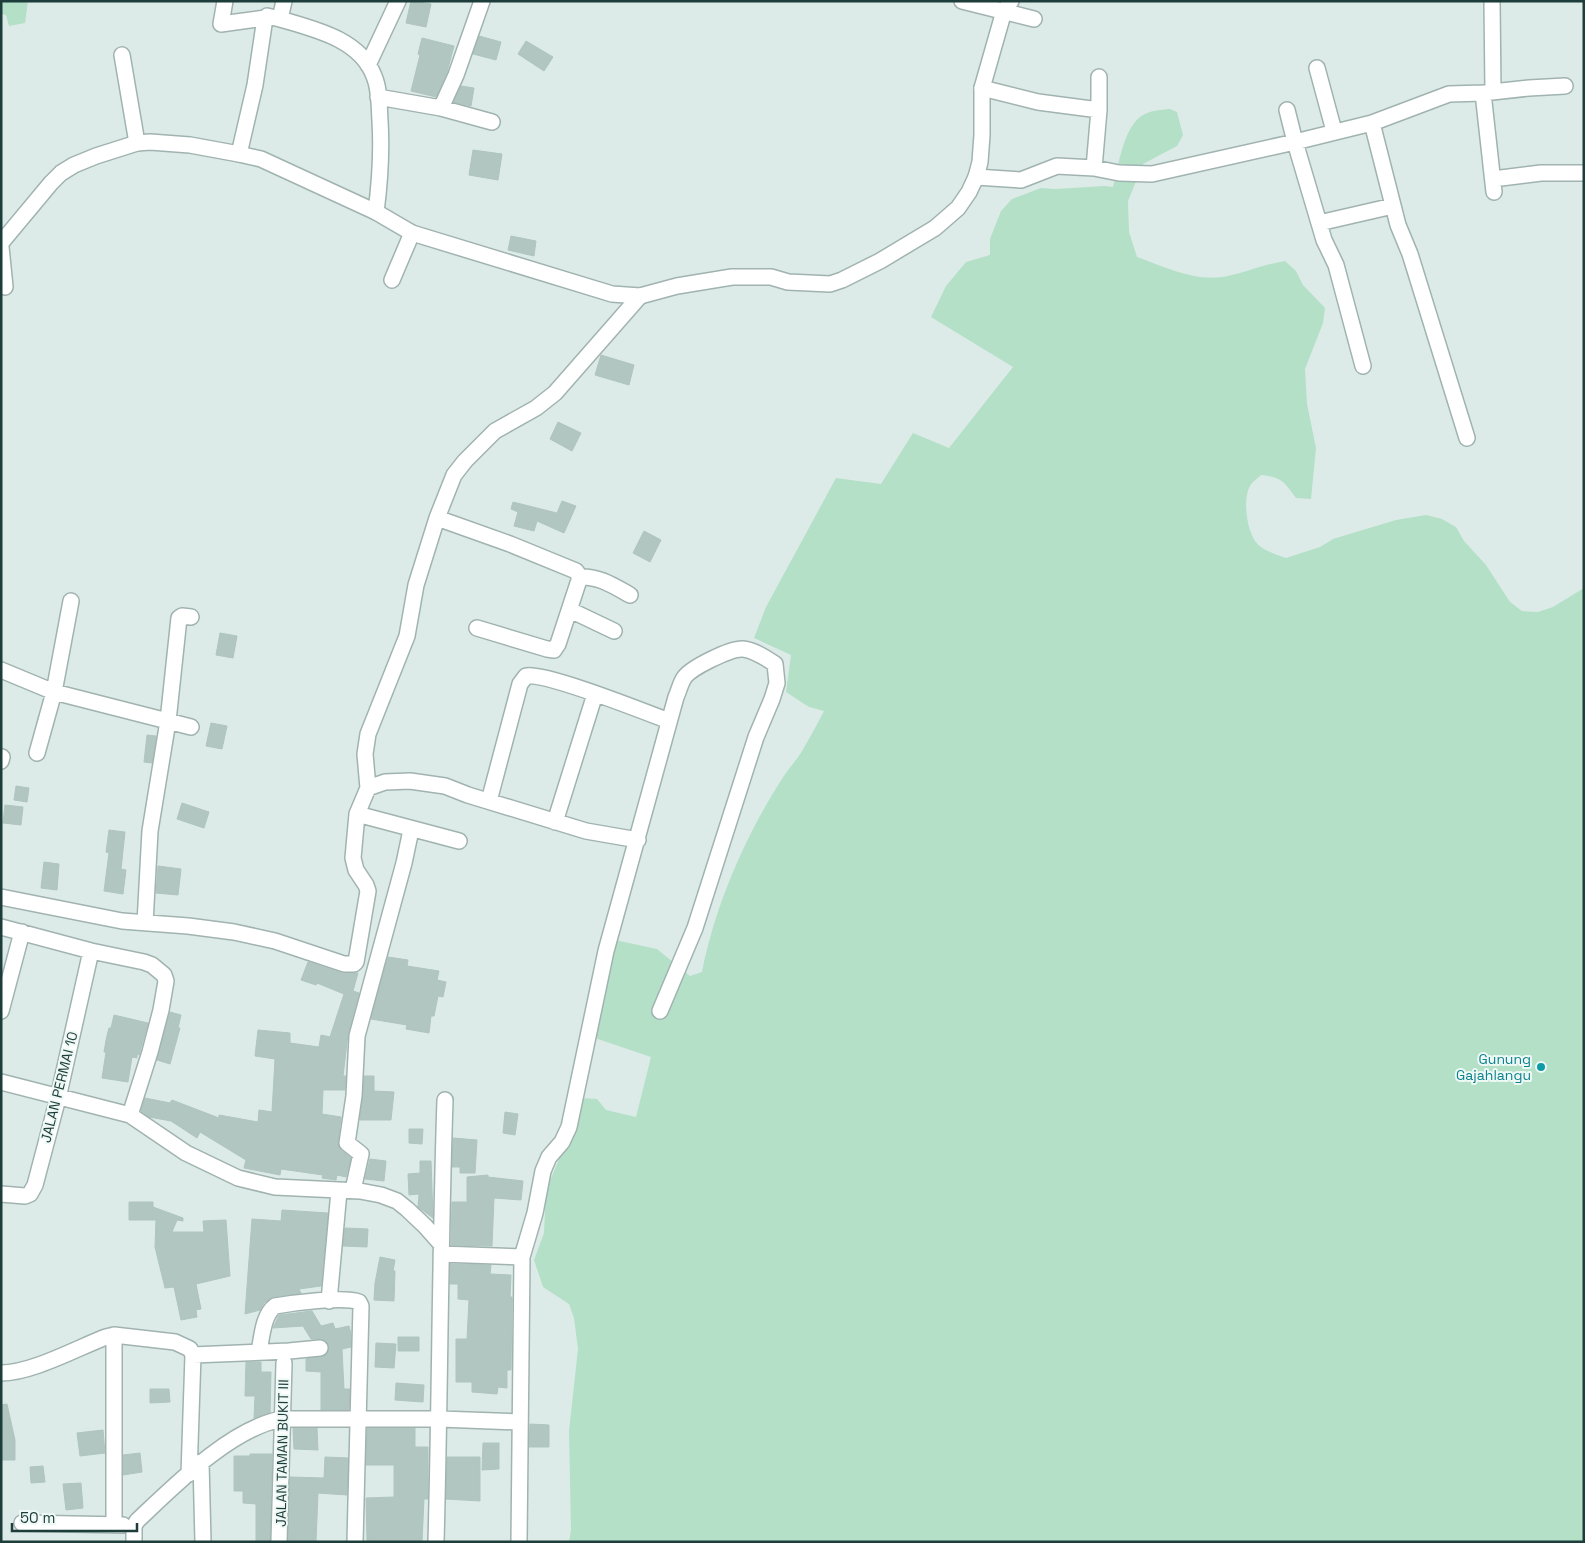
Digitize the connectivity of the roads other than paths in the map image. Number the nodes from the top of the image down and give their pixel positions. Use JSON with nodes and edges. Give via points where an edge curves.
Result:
{"nodes":[{"id":1,"x":225,"y":1,"type":"edge"},
{"id":2,"x":284,"y":1,"type":"edge"},
{"id":3,"x":398,"y":1,"type":"edge"},
{"id":4,"x":482,"y":1,"type":"edge"},
{"id":5,"x":962,"y":1,"type":"edge"},
{"id":6,"x":1492,"y":1,"type":"edge"},
{"id":7,"x":1007,"y":6,"type":"edge"},
{"id":8,"x":1034,"y":19,"type":"dead end"},
{"id":9,"x":268,"y":23,"type":"junction"},
{"id":10,"x":122,"y":55,"type":"dead end"},
{"id":11,"x":368,"y":65,"type":"junction"},
{"id":12,"x":1317,"y":68,"type":"dead end"},
{"id":13,"x":1099,"y":77,"type":"dead end"},
{"id":14,"x":1566,"y":86,"type":"dead end"},
{"id":15,"x":982,"y":88,"type":"junction"},
{"id":16,"x":1488,"y":93,"type":"junction"},
{"id":17,"x":378,"y":97,"type":"junction"},
{"id":18,"x":441,"y":108,"type":"junction"},
{"id":19,"x":1099,"y":110,"type":"junction"},
{"id":20,"x":1287,"y":110,"type":"dead end"},
{"id":21,"x":492,"y":122,"type":"dead end"},
{"id":22,"x":1372,"y":123,"type":"junction"},
{"id":23,"x":1334,"y":131,"type":"junction"},
{"id":24,"x":1295,"y":142,"type":"junction"},
{"id":25,"x":138,"y":144,"type":"junction"},
{"id":26,"x":240,"y":154,"type":"junction"},
{"id":27,"x":1094,"y":168,"type":"junction"},
{"id":28,"x":1584,"y":173,"type":"edge"},
{"id":29,"x":976,"y":177,"type":"junction"},
{"id":30,"x":1393,"y":206,"type":"junction"},
{"id":31,"x":376,"y":212,"type":"junction"},
{"id":32,"x":1319,"y":223,"type":"junction"},
{"id":33,"x":412,"y":234,"type":"junction"},
{"id":34,"x":1,"y":245,"type":"edge"},
{"id":35,"x":392,"y":280,"type":"dead end"},
{"id":36,"x":6,"y":287,"type":"dead end"},
{"id":37,"x":640,"y":296,"type":"junction"},
{"id":38,"x":1363,"y":366,"type":"dead end"},
{"id":39,"x":1467,"y":438,"type":"dead end"},
{"id":40,"x":437,"y":518,"type":"junction"},
{"id":41,"x":580,"y":577,"type":"junction"},
{"id":42,"x":630,"y":595,"type":"dead end"},
{"id":43,"x":71,"y":601,"type":"dead end"},
{"id":44,"x":570,"y":610,"type":"junction"},
{"id":45,"x":191,"y":617,"type":"dead end"},
{"id":46,"x":477,"y":628,"type":"dead end"},
{"id":47,"x":614,"y":631,"type":"dead end"},
{"id":48,"x":1,"y":670,"type":"edge"},
{"id":49,"x":54,"y":692,"type":"junction"},
{"id":50,"x":595,"y":694,"type":"junction"},
{"id":51,"x":168,"y":721,"type":"junction"},
{"id":52,"x":669,"y":721,"type":"junction"},
{"id":53,"x":191,"y":727,"type":"dead end"},
{"id":54,"x":37,"y":753,"type":"dead end"},
{"id":55,"x":368,"y":788,"type":"junction"},
{"id":56,"x":489,"y":801,"type":"junction"},
{"id":57,"x":357,"y":814,"type":"junction"},
{"id":58,"x":555,"y":822,"type":"junction"},
{"id":59,"x":411,"y":830,"type":"junction"},
{"id":60,"x":638,"y":840,"type":"junction"},
{"id":61,"x":459,"y":841,"type":"dead end"},
{"id":62,"x":1,"y":897,"type":"edge"},
{"id":63,"x":145,"y":923,"type":"junction"},
{"id":64,"x":1,"y":927,"type":"edge"},
{"id":65,"x":22,"y":932,"type":"junction"},
{"id":66,"x":91,"y":951,"type":"junction"},
{"id":67,"x":1,"y":1011,"type":"edge"},
{"id":68,"x":660,"y":1011,"type":"dead end"},
{"id":69,"x":1,"y":1082,"type":"edge"},
{"id":70,"x":58,"y":1098,"type":"junction"},
{"id":71,"x":446,"y":1100,"type":"dead end"},
{"id":72,"x":130,"y":1115,"type":"junction"},
{"id":73,"x":346,"y":1191,"type":"junction"},
{"id":74,"x":1,"y":1194,"type":"edge"},
{"id":75,"x":441,"y":1249,"type":"junction"},
{"id":76,"x":522,"y":1257,"type":"junction"},
{"id":77,"x":329,"y":1301,"type":"junction"},
{"id":78,"x":114,"y":1335,"type":"junction"},
{"id":79,"x":320,"y":1348,"type":"dead end"},
{"id":80,"x":259,"y":1351,"type":"junction"},
{"id":81,"x":193,"y":1355,"type":"junction"},
{"id":82,"x":284,"y":1363,"type":"dead end"},
{"id":83,"x":1,"y":1373,"type":"edge"},
{"id":84,"x":282,"y":1419,"type":"junction"},
{"id":85,"x":358,"y":1419,"type":"junction"},
{"id":86,"x":440,"y":1419,"type":"junction"},
{"id":87,"x":520,"y":1422,"type":"junction"},
{"id":88,"x":201,"y":1462,"type":"junction"},
{"id":89,"x":189,"y":1474,"type":"junction"},
{"id":90,"x":22,"y":1523,"type":"dead end"},
{"id":91,"x":114,"y":1525,"type":"junction"},
{"id":92,"x":134,"y":1526,"type":"junction"},
{"id":93,"x":134,"y":1542,"type":"edge"},
{"id":94,"x":204,"y":1542,"type":"edge"},
{"id":95,"x":279,"y":1542,"type":"edge"},
{"id":96,"x":355,"y":1542,"type":"edge"},
{"id":97,"x":436,"y":1542,"type":"edge"},
{"id":98,"x":518,"y":1542,"type":"edge"}],
"edges":[{"from":1,"to":9,"type":"street","via":[[221,24]]},
{"from":2,"to":9,"type":"street"},
{"from":3,"to":11,"type":"street"},
{"from":4,"to":18,"type":"street"},
{"from":5,"to":7,"type":"street"},
{"from":6,"to":16,"type":"street"},
{"from":7,"to":8,"type":"street"},
{"from":7,"to":15,"type":"street"},
{"from":9,"to":11,"type":"street","via":[[315,29],[338,38]]},
{"from":9,"to":26,"type":"street"},
{"from":10,"to":25,"type":"street"},
{"from":11,"to":17,"type":"street"},
{"from":12,"to":23,"type":"street"},
{"from":13,"to":19,"type":"street"},
{"from":14,"to":16,"type":"street"},
{"from":15,"to":19,"type":"street","via":[[1038,102]]},
{"from":15,"to":29,"type":"street","via":[[982,135]]},
{"from":16,"to":22,"type":"street","via":[[1449,94]]},
{"from":16,"to":28,"type":"street","via":[[1493,186],[1542,173]]},
{"from":17,"to":18,"type":"street"},
{"from":17,"to":31,"type":"street","via":[[382,156]]},
{"from":18,"to":21,"type":"street"},
{"from":19,"to":27,"type":"street"},
{"from":20,"to":24,"type":"street"},
{"from":22,"to":23,"type":"street"},
{"from":22,"to":30,"type":"street"},
{"from":23,"to":24,"type":"street"},
{"from":24,"to":27,"type":"street","via":[[1152,174]]},
{"from":24,"to":32,"type":"street"},
{"from":25,"to":26,"type":"street","via":[[200,146]]},
{"from":25,"to":34,"type":"street","via":[[96,156],[61,173]]},
{"from":26,"to":31,"type":"street","via":[[261,159]]},
{"from":27,"to":29,"type":"street","via":[[1057,166],[1021,180]]},
{"from":29,"to":37,"type":"street","via":[[958,208],[942,223],[842,280],[816,284],[771,277],[732,276]]},
{"from":30,"to":32,"type":"street"},
{"from":30,"to":39,"type":"street"},
{"from":31,"to":33,"type":"street"},
{"from":32,"to":38,"type":"street","via":[[1336,265]]},
{"from":33,"to":35,"type":"street"},
{"from":33,"to":37,"type":"street","via":[[592,288]]},
{"from":34,"to":36,"type":"street"},
{"from":37,"to":40,"type":"street","via":[[555,392],[536,408],[495,431],[465,461],[454,475]]},
{"from":40,"to":41,"type":"street","via":[[576,571]]},
{"from":40,"to":55,"type":"street","via":[[416,586],[407,636],[368,734],[365,754]]},
{"from":41,"to":42,"type":"street","via":[[591,576]]},
{"from":41,"to":44,"type":"street"},
{"from":43,"to":49,"type":"street"},
{"from":44,"to":46,"type":"street","via":[[558,644],[552,650]]},
{"from":44,"to":47,"type":"street"},
{"from":45,"to":51,"type":"street","via":[[179,618]]},
{"from":48,"to":49,"type":"street"},
{"from":49,"to":51,"type":"street"},
{"from":49,"to":54,"type":"street"},
{"from":50,"to":52,"type":"street"},
{"from":50,"to":56,"type":"street","via":[[526,676]]},
{"from":50,"to":58,"type":"street"},
{"from":51,"to":53,"type":"street"},
{"from":51,"to":63,"type":"street","via":[[150,831]]},
{"from":52,"to":60,"type":"street"},
{"from":52,"to":68,"type":"street","via":[[684,678],[696,666],[743,649],[775,664],[777,683],[772,700],[756,737],[695,928]]},
{"from":55,"to":56,"type":"street","via":[[385,782],[410,781],[445,786]]},
{"from":55,"to":57,"type":"street"},
{"from":56,"to":58,"type":"street"},
{"from":57,"to":59,"type":"street"},
{"from":57,"to":63,"type":"street","via":[[354,864],[368,891],[354,964],[344,964],[275,941],[234,932]]},
{"from":58,"to":60,"type":"street"},
{"from":59,"to":61,"type":"street"},
{"from":59,"to":73,"type":"street","via":[[357,1036],[354,1096],[347,1142],[360,1154]]},
{"from":60,"to":76,"type":"street","via":[[606,952],[569,1127],[543,1171]]},
{"from":62,"to":63,"type":"street"},
{"from":64,"to":65,"type":"street"},
{"from":65,"to":66,"type":"street"},
{"from":65,"to":67,"type":"street"},
{"from":66,"to":70,"type":"street","name":"JALAN PERMAI 10"},
{"from":66,"to":72,"type":"street","via":[[152,965],[166,981],[162,1010]]},
{"from":69,"to":70,"type":"street"},
{"from":70,"to":72,"type":"street"},
{"from":70,"to":74,"type":"street","name":"JALAN PERMAI 10","via":[[30,1194]]},
{"from":71,"to":75,"type":"street"},
{"from":72,"to":73,"type":"street","via":[[186,1153],[238,1178],[275,1187]]},
{"from":73,"to":75,"type":"street","via":[[381,1195],[397,1202],[425,1226]]},
{"from":73,"to":77,"type":"street"},
{"from":75,"to":76,"type":"street"},
{"from":75,"to":86,"type":"street"},
{"from":76,"to":87,"type":"street"},
{"from":77,"to":80,"type":"street","via":[[275,1306],[269,1310]]},
{"from":77,"to":85,"type":"street","via":[[353,1300],[361,1306]]},
{"from":78,"to":81,"type":"street","via":[[175,1342],[190,1349]]},
{"from":78,"to":83,"type":"street","via":[[38,1364]]},
{"from":78,"to":91,"type":"street"},
{"from":79,"to":80,"type":"street"},
{"from":80,"to":81,"type":"street"},
{"from":81,"to":89,"type":"street"},
{"from":82,"to":84,"type":"street","name":"JALAN TAMAN BUKIT III"},
{"from":84,"to":85,"type":"street"},
{"from":84,"to":88,"type":"street","via":[[248,1432]]},
{"from":84,"to":95,"type":"street","name":"JALAN TAMAN BUKIT III"},
{"from":85,"to":86,"type":"street"},
{"from":85,"to":96,"type":"street"},
{"from":86,"to":87,"type":"street"},
{"from":86,"to":97,"type":"street"},
{"from":87,"to":98,"type":"street"},
{"from":88,"to":89,"type":"street"},
{"from":88,"to":94,"type":"street"},
{"from":89,"to":92,"type":"street"},
{"from":90,"to":91,"type":"street"},
{"from":91,"to":92,"type":"street"},
{"from":92,"to":93,"type":"street"}]}
